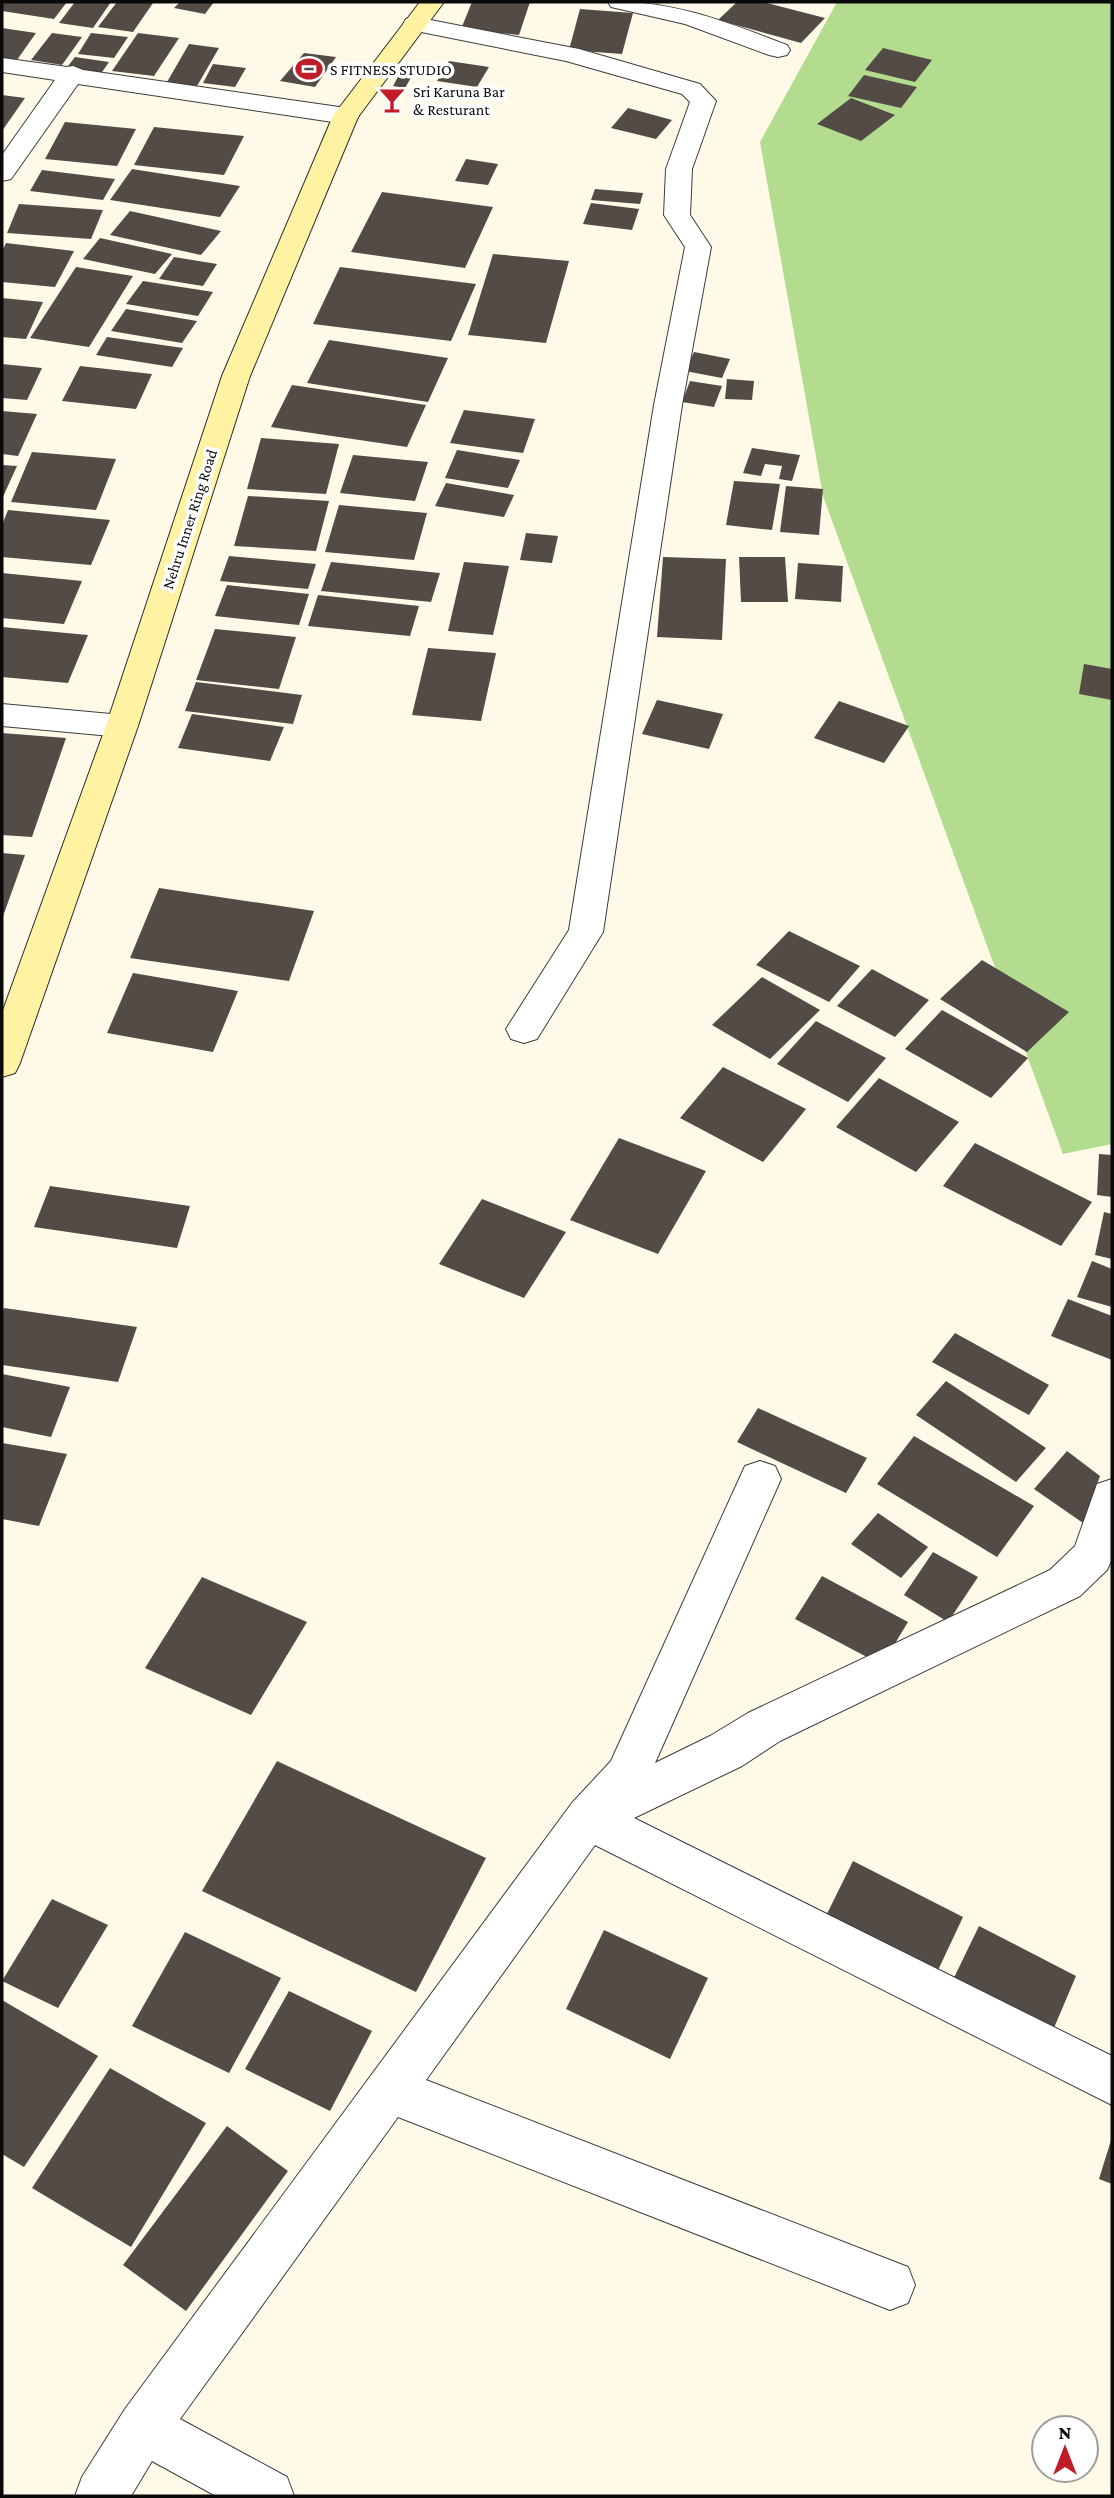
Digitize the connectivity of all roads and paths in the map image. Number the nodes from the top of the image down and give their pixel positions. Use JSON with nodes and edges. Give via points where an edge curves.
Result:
{"nodes":[{"id":1,"x":620,"y":2,"type":"edge"},
{"id":2,"x":699,"y":10,"type":"edge"},
{"id":3,"x":424,"y":13,"type":"edge"},
{"id":4,"x":778,"y":50,"type":"dead end"},
{"id":5,"x":2,"y":65,"type":"edge"},
{"id":6,"x":73,"y":73,"type":"junction"},
{"id":7,"x":346,"y":116,"type":"junction"},
{"id":8,"x":2,"y":173,"type":"edge"},
{"id":9,"x":2,"y":715,"type":"edge"},
{"id":10,"x":122,"y":726,"type":"junction"},
{"id":11,"x":13,"y":998,"type":"edge"},
{"id":12,"x":524,"y":1029,"type":"dead end"},
{"id":13,"x":2,"y":1063,"type":"edge"},
{"id":14,"x":760,"y":1479,"type":"dead end"},
{"id":15,"x":1112,"y":1497,"type":"edge"},
{"id":16,"x":588,"y":1818,"type":"junction"},
{"id":17,"x":1112,"y":2081,"type":"edge"},
{"id":18,"x":390,"y":2090,"type":"junction"},
{"id":19,"x":890,"y":2285,"type":"dead end"},
{"id":20,"x":143,"y":2427,"type":"junction"},
{"id":21,"x":101,"y":2496,"type":"edge"},
{"id":22,"x":268,"y":2496,"type":"edge"}],
"edges":[{"from":1,"to":2,"type":"street"},
{"from":2,"to":4,"type":"street"},
{"from":3,"to":7,"type":"street","name":"Nehru Inner Ring Road"},
{"from":3,"to":12,"type":"street","via":[[691,89],[702,101],[678,169],[677,215],[698,247],[668,405],[586,932]]},
{"from":5,"to":6,"type":"street"},
{"from":6,"to":7,"type":"street"},
{"from":6,"to":8,"type":"street"},
{"from":7,"to":10,"type":"street","name":"Nehru Inner Ring Road","via":[[236,376]]},
{"from":9,"to":10,"type":"street"},
{"from":10,"to":11,"type":"street","name":"Nehru Inner Ring Road"},
{"from":11,"to":13,"type":"street","name":"Nehru Inner Ring Road"},
{"from":14,"to":16,"type":"street","via":[[627,1776]]},
{"from":15,"to":16,"type":"street","via":[[1091,1557],[1065,1583],[764,1727],[726,1751]]},
{"from":16,"to":17,"type":"street"},
{"from":16,"to":18,"type":"street"},
{"from":18,"to":19,"type":"street"},
{"from":18,"to":20,"type":"street"},
{"from":20,"to":21,"type":"street"},
{"from":20,"to":22,"type":"street"}]}
